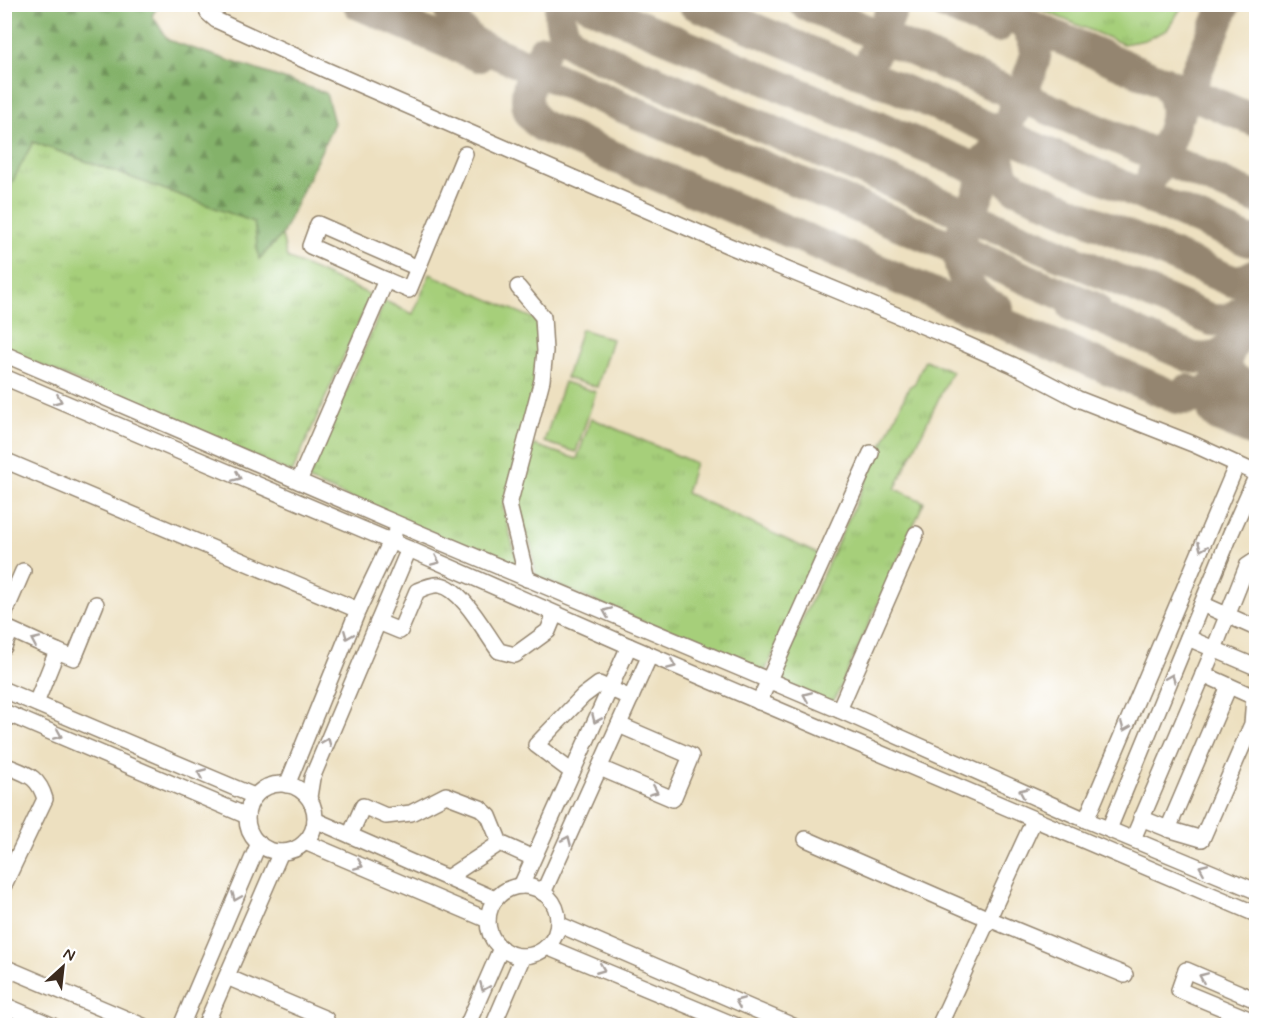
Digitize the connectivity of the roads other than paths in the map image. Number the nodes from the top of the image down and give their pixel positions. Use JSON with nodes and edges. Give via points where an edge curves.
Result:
{"nodes":[{"id":1,"x":206,"y":4,"type":"edge"},
{"id":2,"x":465,"y":154,"type":"dead end"},
{"id":3,"x":418,"y":268,"type":"junction"},
{"id":4,"x":386,"y":280,"type":"junction"},
{"id":5,"x":519,"y":287,"type":"dead end"},
{"id":6,"x":4,"y":354,"type":"edge"},
{"id":7,"x":4,"y":377,"type":"edge"},
{"id":8,"x":871,"y":453,"type":"dead end"},
{"id":9,"x":4,"y":460,"type":"edge"},
{"id":10,"x":1237,"y":464,"type":"junction"},
{"id":11,"x":1257,"y":475,"type":"edge"},
{"id":12,"x":299,"y":481,"type":"junction"},
{"id":13,"x":400,"y":525,"type":"junction"},
{"id":14,"x":1211,"y":526,"type":"junction"},
{"id":15,"x":1231,"y":533,"type":"junction"},
{"id":16,"x":916,"y":534,"type":"dead end"},
{"id":17,"x":390,"y":542,"type":"junction"},
{"id":18,"x":409,"y":549,"type":"junction"},
{"id":19,"x":1257,"y":560,"type":"edge"},
{"id":20,"x":23,"y":571,"type":"dead end"},
{"id":21,"x":527,"y":579,"type":"junction"},
{"id":22,"x":96,"y":604,"type":"dead end"},
{"id":23,"x":1202,"y":604,"type":"junction"},
{"id":24,"x":358,"y":610,"type":"junction"},
{"id":25,"x":555,"y":614,"type":"junction"},
{"id":26,"x":4,"y":615,"type":"edge"},
{"id":27,"x":1173,"y":615,"type":"junction"},
{"id":28,"x":1228,"y":616,"type":"junction"},
{"id":29,"x":378,"y":622,"type":"junction"},
{"id":30,"x":1257,"y":628,"type":"edge"},
{"id":31,"x":8,"y":629,"type":"edge"},
{"id":32,"x":1191,"y":631,"type":"junction"},
{"id":33,"x":629,"y":646,"type":"junction"},
{"id":34,"x":4,"y":647,"type":"edge"},
{"id":35,"x":1214,"y":649,"type":"junction"},
{"id":36,"x":57,"y":651,"type":"junction"},
{"id":37,"x":650,"y":656,"type":"junction"},
{"id":38,"x":1257,"y":667,"type":"edge"},
{"id":39,"x":1203,"y":674,"type":"junction"},
{"id":40,"x":769,"y":680,"type":"junction"},
{"id":41,"x":1229,"y":686,"type":"junction"},
{"id":42,"x":609,"y":689,"type":"junction"},
{"id":43,"x":4,"y":690,"type":"edge"},
{"id":44,"x":631,"y":698,"type":"junction"},
{"id":45,"x":759,"y":702,"type":"junction"},
{"id":46,"x":36,"y":703,"type":"junction"},
{"id":47,"x":839,"y":710,"type":"junction"},
{"id":48,"x":4,"y":712,"type":"edge"},
{"id":49,"x":619,"y":725,"type":"junction"},
{"id":50,"x":4,"y":765,"type":"edge"},
{"id":51,"x":600,"y":768,"type":"junction"},
{"id":52,"x":572,"y":772,"type":"junction"},
{"id":53,"x":287,"y":785,"type":"junction"},
{"id":54,"x":254,"y":796,"type":"junction"},
{"id":55,"x":309,"y":797,"type":"junction"},
{"id":56,"x":247,"y":816,"type":"junction"},
{"id":57,"x":1142,"y":818,"type":"junction"},
{"id":58,"x":315,"y":820,"type":"junction"},
{"id":59,"x":1034,"y":820,"type":"junction"},
{"id":60,"x":1086,"y":820,"type":"junction"},
{"id":61,"x":1109,"y":829,"type":"junction"},
{"id":62,"x":1168,"y":829,"type":"junction"},
{"id":63,"x":350,"y":835,"type":"junction"},
{"id":64,"x":1133,"y":838,"type":"junction"},
{"id":65,"x":806,"y":839,"type":"dead end"},
{"id":66,"x":305,"y":842,"type":"junction"},
{"id":67,"x":259,"y":843,"type":"junction"},
{"id":68,"x":500,"y":843,"type":"junction"},
{"id":69,"x":280,"y":852,"type":"junction"},
{"id":70,"x":533,"y":858,"type":"junction"},
{"id":71,"x":447,"y":878,"type":"junction"},
{"id":72,"x":4,"y":885,"type":"edge"},
{"id":73,"x":521,"y":886,"type":"junction"},
{"id":74,"x":1257,"y":891,"type":"edge"},
{"id":75,"x":543,"y":893,"type":"junction"},
{"id":76,"x":495,"y":899,"type":"junction"},
{"id":77,"x":1257,"y":914,"type":"edge"},
{"id":78,"x":989,"y":919,"type":"junction"},
{"id":79,"x":488,"y":920,"type":"junction"},
{"id":80,"x":558,"y":924,"type":"junction"},
{"id":81,"x":547,"y":947,"type":"junction"},
{"id":82,"x":501,"y":948,"type":"junction"},
{"id":83,"x":523,"y":956,"type":"junction"},
{"id":84,"x":4,"y":967,"type":"edge"},
{"id":85,"x":1125,"y":975,"type":"dead end"},
{"id":86,"x":227,"y":977,"type":"junction"},
{"id":87,"x":1257,"y":1000,"type":"edge"},
{"id":88,"x":4,"y":1005,"type":"edge"},
{"id":89,"x":1257,"y":1022,"type":"edge"},
{"id":90,"x":329,"y":1024,"type":"edge"},
{"id":91,"x":53,"y":1026,"type":"edge"},
{"id":92,"x":143,"y":1026,"type":"edge"},
{"id":93,"x":181,"y":1026,"type":"edge"},
{"id":94,"x":205,"y":1026,"type":"edge"},
{"id":95,"x":467,"y":1026,"type":"edge"},
{"id":96,"x":493,"y":1026,"type":"edge"},
{"id":97,"x":737,"y":1026,"type":"edge"},
{"id":98,"x":793,"y":1026,"type":"edge"},
{"id":99,"x":939,"y":1026,"type":"edge"}],
"edges":[{"from":1,"to":10,"type":"lane","via":[[208,13],[216,20],[326,70],[727,245],[952,338],[1078,399]]},
{"from":2,"to":3,"type":"lane"},
{"from":3,"to":4,"type":"lane","via":[[409,290]]},
{"from":3,"to":4,"type":"lane","via":[[318,224],[310,246]]},
{"from":4,"to":12,"type":"lane"},
{"from":5,"to":21,"type":"lane","via":[[543,316],[545,351],[542,380],[509,505]]},
{"from":6,"to":12,"type":"lane"},
{"from":7,"to":17,"type":"lane","one_way":true},
{"from":8,"to":40,"type":"lane"},
{"from":9,"to":24,"type":"lane"},
{"from":10,"to":11,"type":"lane"},
{"from":10,"to":14,"type":"lane"},
{"from":11,"to":15,"type":"lane"},
{"from":12,"to":13,"type":"lane"},
{"from":13,"to":17,"type":"lane"},
{"from":13,"to":21,"type":"lane"},
{"from":14,"to":15,"type":"lane"},
{"from":14,"to":27,"type":"lane","one_way":true},
{"from":15,"to":23,"type":"lane"},
{"from":16,"to":47,"type":"lane"},
{"from":17,"to":18,"type":"lane"},
{"from":17,"to":24,"type":"lane"},
{"from":18,"to":25,"type":"lane","one_way":true},
{"from":18,"to":29,"type":"lane"},
{"from":19,"to":28,"type":"lane","via":[[1247,566]]},
{"from":20,"to":26,"type":"lane"},
{"from":40,"to":21,"type":"lane","one_way":true},
{"from":22,"to":36,"type":"lane","via":[[74,658]]},
{"from":23,"to":28,"type":"lane"},
{"from":23,"to":32,"type":"lane"},
{"from":24,"to":53,"type":"lane","one_way":true},
{"from":25,"to":29,"type":"lane","via":[[548,631],[515,655],[499,651],[456,592],[441,585],[417,591],[400,631]]},
{"from":25,"to":33,"type":"lane"},
{"from":27,"to":32,"type":"lane"},
{"from":27,"to":60,"type":"lane","one_way":true},
{"from":28,"to":30,"type":"lane"},
{"from":28,"to":35,"type":"lane"},
{"from":55,"to":29,"type":"lane","one_way":true,"via":[[312,778]]},
{"from":31,"to":34,"type":"lane"},
{"from":36,"to":31,"type":"lane","one_way":true},
{"from":32,"to":35,"type":"lane"},
{"from":61,"to":32,"type":"lane","one_way":true},
{"from":33,"to":37,"type":"lane"},
{"from":33,"to":42,"type":"lane"},
{"from":35,"to":38,"type":"lane"},
{"from":35,"to":39,"type":"lane"},
{"from":36,"to":46,"type":"lane"},
{"from":37,"to":44,"type":"lane"},
{"from":37,"to":45,"type":"lane","one_way":true},
{"from":39,"to":41,"type":"lane"},
{"from":39,"to":57,"type":"lane"},
{"from":40,"to":45,"type":"lane"},
{"from":47,"to":40,"type":"lane","one_way":true},
{"from":41,"to":62,"type":"lane"},
{"from":41,"to":62,"type":"lane","via":[[1254,697],[1252,724],[1202,839]]},
{"from":42,"to":44,"type":"lane"},
{"from":42,"to":52,"type":"lane","one_way":true},
{"from":42,"to":52,"type":"lane","via":[[599,684],[591,690],[536,745]]},
{"from":43,"to":46,"type":"lane"},
{"from":44,"to":49,"type":"lane"},
{"from":45,"to":59,"type":"lane"},
{"from":54,"to":46,"type":"lane","one_way":true},
{"from":60,"to":47,"type":"lane","one_way":true},
{"from":48,"to":56,"type":"lane","one_way":true},
{"from":49,"to":51,"type":"lane"},
{"from":51,"to":49,"type":"lane","one_way":true,"via":[[673,799],[691,756]]},
{"from":50,"to":72,"type":"lane","via":[[33,777],[45,799]]},
{"from":75,"to":51,"type":"lane","one_way":true},
{"from":52,"to":70,"type":"lane"},
{"from":53,"to":54,"type":"lane","via":[[267,787]]},
{"from":53,"to":55,"type":"lane"},
{"from":54,"to":56,"type":"lane"},
{"from":55,"to":58,"type":"lane"},
{"from":56,"to":67,"type":"lane","via":[[248,828]]},
{"from":57,"to":62,"type":"lane"},
{"from":57,"to":64,"type":"lane"},
{"from":58,"to":63,"type":"lane"},
{"from":58,"to":66,"type":"lane"},
{"from":59,"to":77,"type":"lane"},
{"from":59,"to":78,"type":"lane"},
{"from":60,"to":61,"type":"lane"},
{"from":61,"to":64,"type":"lane"},
{"from":63,"to":68,"type":"lane","via":[[363,806],[386,816],[411,813],[446,795],[480,808],[489,816]]},
{"from":63,"to":71,"type":"lane"},
{"from":74,"to":64,"type":"lane","one_way":true},
{"from":65,"to":78,"type":"lane"},
{"from":66,"to":69,"type":"lane"},
{"from":66,"to":79,"type":"lane","one_way":true},
{"from":67,"to":69,"type":"lane"},
{"from":67,"to":93,"type":"lane","one_way":true},
{"from":68,"to":70,"type":"lane"},
{"from":68,"to":71,"type":"lane"},
{"from":69,"to":86,"type":"lane"},
{"from":70,"to":73,"type":"lane"},
{"from":71,"to":76,"type":"lane"},
{"from":73,"to":75,"type":"lane"},
{"from":73,"to":76,"type":"lane"},
{"from":75,"to":80,"type":"lane","via":[[557,912]]},
{"from":76,"to":79,"type":"lane"},
{"from":78,"to":85,"type":"lane"},
{"from":78,"to":99,"type":"lane"},
{"from":79,"to":82,"type":"lane"},
{"from":80,"to":81,"type":"lane"},
{"from":98,"to":80,"type":"lane","one_way":true},
{"from":81,"to":83,"type":"lane"},
{"from":81,"to":97,"type":"lane","one_way":true},
{"from":82,"to":83,"type":"lane"},
{"from":82,"to":95,"type":"lane","one_way":true},
{"from":83,"to":96,"type":"lane"},
{"from":84,"to":92,"type":"lane"},
{"from":86,"to":90,"type":"lane"},
{"from":86,"to":94,"type":"lane"},
{"from":87,"to":89,"type":"lane","one_way":true,"via":[[1186,970],[1179,990]]},
{"from":88,"to":91,"type":"lane"}]}
